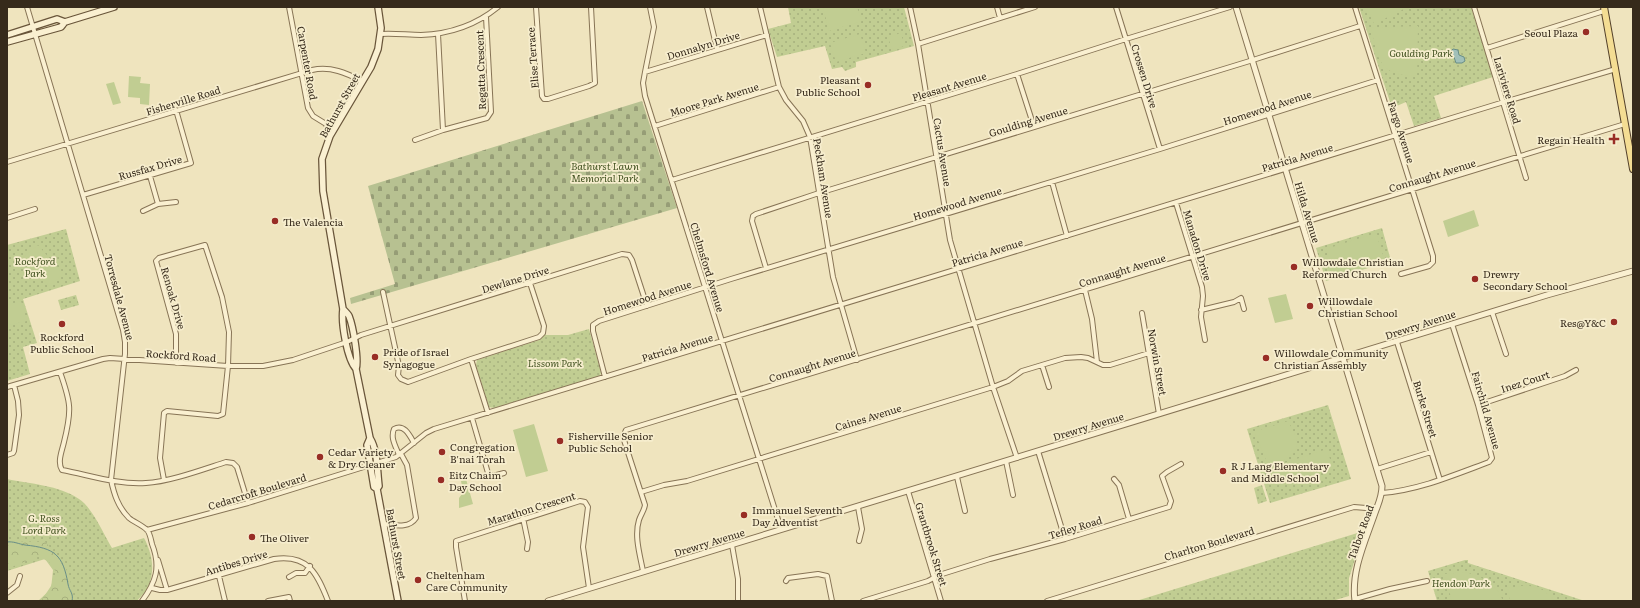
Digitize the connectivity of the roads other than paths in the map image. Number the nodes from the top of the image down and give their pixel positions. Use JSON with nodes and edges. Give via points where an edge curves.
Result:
{"nodes":[{"id":1,"x":27,"y":7,"type":"edge"},
{"id":2,"x":114,"y":7,"type":"edge"},
{"id":3,"x":289,"y":7,"type":"edge"},
{"id":4,"x":378,"y":7,"type":"edge"},
{"id":5,"x":498,"y":7,"type":"edge"},
{"id":6,"x":536,"y":7,"type":"edge"},
{"id":7,"x":591,"y":7,"type":"edge"},
{"id":8,"x":650,"y":7,"type":"edge"},
{"id":9,"x":707,"y":7,"type":"edge"},
{"id":10,"x":760,"y":7,"type":"edge"},
{"id":11,"x":910,"y":7,"type":"edge"},
{"id":12,"x":997,"y":7,"type":"edge"},
{"id":13,"x":1035,"y":7,"type":"edge"},
{"id":14,"x":1116,"y":7,"type":"edge"},
{"id":15,"x":1230,"y":7,"type":"edge"},
{"id":16,"x":1236,"y":7,"type":"edge"},
{"id":17,"x":1355,"y":7,"type":"edge"},
{"id":18,"x":1474,"y":7,"type":"edge"},
{"id":19,"x":1604,"y":9,"type":"edge"},
{"id":20,"x":486,"y":16,"type":"junction"},
{"id":21,"x":1000,"y":18,"type":"junction"},
{"id":22,"x":65,"y":22,"type":"junction"},
{"id":23,"x":33,"y":26,"type":"junction"},
{"id":24,"x":1360,"y":26,"type":"junction"},
{"id":25,"x":35,"y":34,"type":"junction"},
{"id":26,"x":381,"y":34,"type":"junction"},
{"id":27,"x":438,"y":34,"type":"junction"},
{"id":28,"x":767,"y":34,"type":"junction"},
{"id":29,"x":7,"y":35,"type":"edge"},
{"id":30,"x":1126,"y":39,"type":"junction"},
{"id":31,"x":7,"y":42,"type":"edge"},
{"id":32,"x":918,"y":44,"type":"junction"},
{"id":33,"x":1487,"y":48,"type":"junction"},
{"id":34,"x":717,"y":50,"type":"junction"},
{"id":35,"x":1253,"y":60,"type":"junction"},
{"id":36,"x":1616,"y":69,"type":"junction"},
{"id":37,"x":645,"y":72,"type":"junction"},
{"id":38,"x":301,"y":73,"type":"junction"},
{"id":39,"x":1017,"y":74,"type":"junction"},
{"id":40,"x":1378,"y":80,"type":"junction"},
{"id":41,"x":362,"y":82,"type":"junction"},
{"id":42,"x":779,"y":87,"type":"junction"},
{"id":43,"x":1143,"y":94,"type":"junction"},
{"id":44,"x":927,"y":101,"type":"junction"},
{"id":45,"x":1504,"y":102,"type":"junction"},
{"id":46,"x":176,"y":110,"type":"junction"},
{"id":47,"x":1270,"y":115,"type":"junction"},
{"id":48,"x":1625,"y":124,"type":"junction"},
{"id":49,"x":655,"y":126,"type":"junction"},
{"id":50,"x":1034,"y":127,"type":"junction"},
{"id":51,"x":443,"y":130,"type":"junction"},
{"id":52,"x":1395,"y":135,"type":"junction"},
{"id":53,"x":330,"y":136,"type":"junction"},
{"id":54,"x":810,"y":137,"type":"junction"},
{"id":55,"x":415,"y":140,"type":"dead end"},
{"id":56,"x":67,"y":144,"type":"junction"},
{"id":57,"x":1631,"y":146,"type":"edge"},
{"id":58,"x":1160,"y":149,"type":"junction"},
{"id":59,"x":936,"y":157,"type":"junction"},
{"id":60,"x":1520,"y":157,"type":"junction"},
{"id":61,"x":7,"y":162,"type":"edge"},
{"id":62,"x":1285,"y":169,"type":"junction"},
{"id":63,"x":1633,"y":169,"type":"edge"},
{"id":64,"x":150,"y":176,"type":"junction"},
{"id":65,"x":1526,"y":178,"type":"dead end"},
{"id":66,"x":672,"y":180,"type":"junction"},
{"id":67,"x":1052,"y":182,"type":"junction"},
{"id":68,"x":1413,"y":190,"type":"junction"},
{"id":69,"x":819,"y":193,"type":"junction"},
{"id":70,"x":83,"y":195,"type":"junction"},
{"id":71,"x":176,"y":202,"type":"dead end"},
{"id":72,"x":1176,"y":203,"type":"junction"},
{"id":73,"x":158,"y":204,"type":"junction"},
{"id":74,"x":35,"y":210,"type":"dead end"},
{"id":75,"x":143,"y":211,"type":"dead end"},
{"id":76,"x":945,"y":215,"type":"junction"},
{"id":77,"x":7,"y":218,"type":"edge"},
{"id":78,"x":1302,"y":224,"type":"junction"},
{"id":79,"x":1067,"y":236,"type":"junction"},
{"id":80,"x":828,"y":250,"type":"junction"},
{"id":81,"x":1193,"y":257,"type":"junction"},
{"id":82,"x":766,"y":268,"type":"junction"},
{"id":83,"x":958,"y":270,"type":"junction"},
{"id":84,"x":1633,"y":271,"type":"edge"},
{"id":85,"x":1401,"y":274,"type":"dead end"},
{"id":86,"x":530,"y":283,"type":"junction"},
{"id":87,"x":706,"y":287,"type":"junction"},
{"id":88,"x":1085,"y":290,"type":"junction"},
{"id":89,"x":383,"y":292,"type":"dead end"},
{"id":90,"x":840,"y":305,"type":"junction"},
{"id":91,"x":647,"y":306,"type":"junction"},
{"id":92,"x":343,"y":309,"type":"junction"},
{"id":93,"x":1244,"y":309,"type":"dead end"},
{"id":94,"x":1201,"y":310,"type":"junction"},
{"id":95,"x":1492,"y":312,"type":"junction"},
{"id":96,"x":1142,"y":313,"type":"dead end"},
{"id":97,"x":974,"y":322,"type":"junction"},
{"id":98,"x":1452,"y":324,"type":"junction"},
{"id":99,"x":390,"y":326,"type":"junction"},
{"id":100,"x":354,"y":339,"type":"junction"},
{"id":101,"x":1205,"y":340,"type":"dead end"},
{"id":102,"x":722,"y":341,"type":"junction"},
{"id":103,"x":347,"y":342,"type":"junction"},
{"id":104,"x":1397,"y":342,"type":"junction"},
{"id":105,"x":1149,"y":353,"type":"junction"},
{"id":106,"x":1506,"y":354,"type":"dead end"},
{"id":107,"x":1343,"y":358,"type":"junction"},
{"id":108,"x":124,"y":359,"type":"junction"},
{"id":109,"x":471,"y":359,"type":"junction"},
{"id":110,"x":857,"y":360,"type":"junction"},
{"id":111,"x":1097,"y":362,"type":"junction"},
{"id":112,"x":176,"y":363,"type":"junction"},
{"id":113,"x":1042,"y":365,"type":"junction"},
{"id":114,"x":228,"y":366,"type":"junction"},
{"id":115,"x":356,"y":369,"type":"junction"},
{"id":116,"x":1576,"y":370,"type":"dead end"},
{"id":117,"x":60,"y":372,"type":"junction"},
{"id":118,"x":605,"y":377,"type":"junction"},
{"id":119,"x":14,"y":386,"type":"junction"},
{"id":120,"x":7,"y":387,"type":"edge"},
{"id":121,"x":993,"y":387,"type":"junction"},
{"id":122,"x":1049,"y":387,"type":"dead end"},
{"id":123,"x":739,"y":395,"type":"junction"},
{"id":124,"x":1478,"y":405,"type":"junction"},
{"id":125,"x":488,"y":413,"type":"junction"},
{"id":126,"x":1159,"y":414,"type":"junction"},
{"id":127,"x":472,"y":418,"type":"junction"},
{"id":128,"x":414,"y":443,"type":"junction"},
{"id":129,"x":1038,"y":451,"type":"junction"},
{"id":130,"x":1432,"y":452,"type":"junction"},
{"id":131,"x":7,"y":455,"type":"edge"},
{"id":132,"x":400,"y":455,"type":"junction"},
{"id":133,"x":759,"y":458,"type":"junction"},
{"id":134,"x":1016,"y":458,"type":"junction"},
{"id":135,"x":1006,"y":461,"type":"junction"},
{"id":136,"x":373,"y":464,"type":"junction"},
{"id":137,"x":1181,"y":464,"type":"dead end"},
{"id":138,"x":1377,"y":469,"type":"junction"},
{"id":139,"x":504,"y":473,"type":"dead end"},
{"id":140,"x":957,"y":477,"type":"junction"},
{"id":141,"x":1114,"y":479,"type":"dead end"},
{"id":142,"x":111,"y":480,"type":"junction"},
{"id":143,"x":164,"y":480,"type":"junction"},
{"id":144,"x":1440,"y":480,"type":"junction"},
{"id":145,"x":908,"y":491,"type":"junction"},
{"id":146,"x":641,"y":492,"type":"junction"},
{"id":147,"x":1382,"y":493,"type":"junction"},
{"id":148,"x":1014,"y":495,"type":"dead end"},
{"id":149,"x":248,"y":503,"type":"junction"},
{"id":150,"x":858,"y":507,"type":"junction"},
{"id":151,"x":965,"y":511,"type":"dead end"},
{"id":152,"x":1376,"y":511,"type":"junction"},
{"id":153,"x":523,"y":518,"type":"junction"},
{"id":154,"x":1129,"y":519,"type":"junction"},
{"id":155,"x":384,"y":524,"type":"junction"},
{"id":156,"x":781,"y":529,"type":"junction"},
{"id":157,"x":147,"y":530,"type":"junction"},
{"id":158,"x":1065,"y":539,"type":"junction"},
{"id":159,"x":859,"y":541,"type":"dead end"},
{"id":160,"x":732,"y":545,"type":"junction"},
{"id":161,"x":527,"y":549,"type":"dead end"},
{"id":162,"x":157,"y":556,"type":"junction"},
{"id":163,"x":310,"y":566,"type":"junction"},
{"id":164,"x":643,"y":571,"type":"junction"},
{"id":165,"x":20,"y":576,"type":"dead end"},
{"id":166,"x":219,"y":576,"type":"junction"},
{"id":167,"x":289,"y":577,"type":"dead end"},
{"id":168,"x":933,"y":578,"type":"junction"},
{"id":169,"x":786,"y":581,"type":"dead end"},
{"id":170,"x":1428,"y":581,"type":"dead end"},
{"id":171,"x":152,"y":588,"type":"junction"},
{"id":172,"x":589,"y":588,"type":"junction"},
{"id":173,"x":167,"y":590,"type":"junction"},
{"id":174,"x":7,"y":593,"type":"edge"},
{"id":175,"x":555,"y":600,"type":"edge"},
{"id":176,"x":1355,"y":600,"type":"edge"},
{"id":177,"x":142,"y":601,"type":"edge"},
{"id":178,"x":225,"y":601,"type":"edge"},
{"id":179,"x":268,"y":601,"type":"edge"},
{"id":180,"x":290,"y":601,"type":"edge"},
{"id":181,"x":328,"y":601,"type":"edge"},
{"id":182,"x":398,"y":601,"type":"edge"},
{"id":183,"x":465,"y":601,"type":"edge"},
{"id":184,"x":548,"y":601,"type":"edge"},
{"id":185,"x":738,"y":601,"type":"edge"},
{"id":186,"x":832,"y":601,"type":"edge"},
{"id":187,"x":863,"y":601,"type":"edge"},
{"id":188,"x":941,"y":601,"type":"edge"},
{"id":189,"x":1047,"y":601,"type":"edge"}],
"edges":[{"from":1,"to":23,"type":"street","name":"Torresdale Avenue"},
{"from":2,"to":22,"type":"main road"},
{"from":3,"to":38,"type":"street","name":"Carpenter Road"},
{"from":4,"to":26,"type":"main road","name":"Bathurst Street"},
{"from":5,"to":20,"type":"street"},
{"from":6,"to":7,"type":"street","name":"Elise Terrace","via":[[542,96],[548,99],[595,83]]},
{"from":8,"to":37,"type":"street","name":"Chelmsford Avenue","via":[[654,27]]},
{"from":9,"to":34,"type":"street"},
{"from":10,"to":28,"type":"street","name":"Peckham Avenue"},
{"from":11,"to":32,"type":"street","name":"Cactus Avenue"},
{"from":12,"to":21,"type":"street"},
{"from":13,"to":21,"type":"street"},
{"from":14,"to":30,"type":"street","name":"Crossen Drive"},
{"from":15,"to":30,"type":"street","name":"Pleasant Avenue"},
{"from":16,"to":35,"type":"street","name":"Hilda Avenue"},
{"from":17,"to":24,"type":"street","name":"Fargo Avenue"},
{"from":18,"to":33,"type":"street","name":"Lariviere Road"},
{"from":19,"to":33,"type":"street"},
{"from":19,"to":36,"type":"main road"},
{"from":20,"to":27,"type":"street","via":[[463,28]]},
{"from":20,"to":51,"type":"street","name":"Regatta Crescent","via":[[491,112],[486,118]]},
{"from":21,"to":32,"type":"street"},
{"from":22,"to":23,"type":"main road","via":[[57,19]]},
{"from":22,"to":25,"type":"main road","via":[[61,27]]},
{"from":23,"to":25,"type":"street","name":"Torresdale Avenue"},
{"from":23,"to":29,"type":"main road"},
{"from":24,"to":35,"type":"street","name":"Goulding Avenue"},
{"from":24,"to":40,"type":"street","name":"Fargo Avenue"},
{"from":25,"to":31,"type":"main road"},
{"from":25,"to":56,"type":"street","name":"Torresdale Avenue"},
{"from":26,"to":27,"type":"street"},
{"from":26,"to":41,"type":"main road","name":"Bathurst Street","via":[[376,55]]},
{"from":27,"to":51,"type":"street"},
{"from":28,"to":34,"type":"street","name":"Donnalyn Drive"},
{"from":28,"to":42,"type":"street","name":"Peckham Avenue"},
{"from":30,"to":39,"type":"street","name":"Pleasant Avenue"},
{"from":30,"to":43,"type":"street","name":"Crossen Drive"},
{"from":32,"to":44,"type":"street","name":"Cactus Avenue"},
{"from":33,"to":45,"type":"street","name":"Lariviere Road"},
{"from":34,"to":37,"type":"street","name":"Donnalyn Drive"},
{"from":35,"to":43,"type":"street","name":"Goulding Avenue"},
{"from":35,"to":47,"type":"street","name":"Hilda Avenue"},
{"from":36,"to":45,"type":"street","name":"Patricia Avenue"},
{"from":36,"to":48,"type":"main road"},
{"from":37,"to":49,"type":"street","name":"Chelmsford Avenue","via":[[645,96]]},
{"from":38,"to":41,"type":"street","name":"Fisherville Road","via":[[332,69]]},
{"from":38,"to":46,"type":"street","name":"Fisherville Road"},
{"from":38,"to":53,"type":"street","name":"Carpenter Road","via":[[308,108],[313,116],[326,124]]},
{"from":39,"to":44,"type":"street","name":"Pleasant Avenue"},
{"from":39,"to":50,"type":"street"},
{"from":40,"to":47,"type":"street","name":"Homewood Avenue"},
{"from":40,"to":52,"type":"street","name":"Fargo Avenue"},
{"from":41,"to":53,"type":"main road","name":"Bathurst Street"},
{"from":42,"to":49,"type":"street","name":"Moore Park Avenue"},
{"from":42,"to":54,"type":"street","name":"Peckham Avenue","via":[[803,121]]},
{"from":43,"to":50,"type":"street","name":"Goulding Avenue"},
{"from":43,"to":58,"type":"street","name":"Crossen Drive"},
{"from":44,"to":54,"type":"street","name":"Pleasant Avenue"},
{"from":44,"to":59,"type":"street","name":"Cactus Avenue"},
{"from":45,"to":52,"type":"street","name":"Patricia Avenue"},
{"from":45,"to":60,"type":"street","name":"Lariviere Road"},
{"from":46,"to":56,"type":"street","name":"Fisherville Road"},
{"from":46,"to":64,"type":"street","name":"Russfax Drive","via":[[191,163]]},
{"from":47,"to":58,"type":"street","name":"Homewood Avenue"},
{"from":47,"to":62,"type":"street","name":"Hilda Avenue"},
{"from":48,"to":57,"type":"main road"},
{"from":48,"to":60,"type":"street","name":"Connaught Avenue"},
{"from":49,"to":66,"type":"street","name":"Chelmsford Avenue"},
{"from":50,"to":59,"type":"street","name":"Goulding Avenue"},
{"from":51,"to":55,"type":"street","name":"Regatta Crescent"},
{"from":52,"to":62,"type":"street","name":"Patricia Avenue"},
{"from":52,"to":68,"type":"street","name":"Fargo Avenue"},
{"from":53,"to":92,"type":"main road","name":"Bathurst Street","via":[[322,159],[322,191]]},
{"from":54,"to":66,"type":"street","name":"Pleasant Avenue"},
{"from":54,"to":69,"type":"street","name":"Peckham Avenue"},
{"from":56,"to":61,"type":"street","name":"Fisherville Road"},
{"from":56,"to":70,"type":"street","name":"Torresdale Avenue"},
{"from":57,"to":63,"type":"main road"},
{"from":58,"to":67,"type":"street","name":"Homewood Avenue"},
{"from":59,"to":69,"type":"street","name":"Goulding Avenue"},
{"from":59,"to":76,"type":"street","name":"Cactus Avenue"},
{"from":60,"to":65,"type":"street","name":"Lariviere Road"},
{"from":60,"to":68,"type":"street","name":"Connaught Avenue"},
{"from":62,"to":72,"type":"street","name":"Patricia Avenue"},
{"from":62,"to":78,"type":"street","name":"Hilda Avenue"},
{"from":64,"to":70,"type":"street","name":"Russfax Drive"},
{"from":64,"to":73,"type":"street"},
{"from":66,"to":87,"type":"street","name":"Chelmsford Avenue"},
{"from":67,"to":76,"type":"street","name":"Homewood Avenue"},
{"from":67,"to":79,"type":"street"},
{"from":68,"to":78,"type":"street","name":"Connaught Avenue"},
{"from":68,"to":85,"type":"street","name":"Fargo Avenue","via":[[1434,262],[1429,266]]},
{"from":69,"to":80,"type":"street","name":"Peckham Avenue"},
{"from":69,"to":82,"type":"street","name":"Goulding Avenue","via":[[752,216]]},
{"from":70,"to":108,"type":"street","name":"Torresdale Avenue","via":[[123,330]]},
{"from":71,"to":73,"type":"street"},
{"from":72,"to":79,"type":"street","name":"Patricia Avenue"},
{"from":72,"to":81,"type":"street","name":"Manadon Drive"},
{"from":73,"to":75,"type":"street"},
{"from":74,"to":77,"type":"street"},
{"from":76,"to":80,"type":"street","name":"Homewood Avenue"},
{"from":76,"to":83,"type":"street","name":"Cactus Avenue"},
{"from":78,"to":81,"type":"street","name":"Connaught Avenue"},
{"from":78,"to":107,"type":"street","name":"Hilda Avenue"},
{"from":79,"to":83,"type":"street","name":"Patricia Avenue"},
{"from":80,"to":82,"type":"street","name":"Homewood Avenue"},
{"from":80,"to":90,"type":"street","name":"Peckham Avenue"},
{"from":81,"to":88,"type":"street","name":"Connaught Avenue"},
{"from":81,"to":94,"type":"street","name":"Manadon Drive","via":[[1203,290]]},
{"from":82,"to":87,"type":"street","name":"Homewood Avenue"},
{"from":83,"to":90,"type":"street","name":"Patricia Avenue"},
{"from":83,"to":97,"type":"street","name":"Cactus Avenue"},
{"from":84,"to":95,"type":"street","name":"Drewry Avenue"},
{"from":86,"to":91,"type":"street","name":"Dewlane Drive","via":[[622,254],[629,255]]},
{"from":86,"to":99,"type":"street","name":"Dewlane Drive"},
{"from":86,"to":109,"type":"street","via":[[544,326],[541,335]]},
{"from":87,"to":91,"type":"street","name":"Homewood Avenue"},
{"from":87,"to":102,"type":"street","name":"Chelmsford Avenue"},
{"from":88,"to":97,"type":"street","name":"Connaught Avenue"},
{"from":88,"to":111,"type":"street","via":[[1092,319]]},
{"from":89,"to":99,"type":"street"},
{"from":90,"to":102,"type":"street","name":"Patricia Avenue"},
{"from":90,"to":110,"type":"street","name":"Peckham Avenue"},
{"from":91,"to":118,"type":"street","name":"Homewood Avenue","via":[[593,325]]},
{"from":92,"to":100,"type":"main road","name":"Bathurst Street","via":[[349,316]]},
{"from":92,"to":103,"type":"main road","name":"Bathurst Street"},
{"from":93,"to":94,"type":"street","via":[[1241,298]]},
{"from":94,"to":101,"type":"street","name":"Manadon Drive"},
{"from":95,"to":98,"type":"street","name":"Drewry Avenue"},
{"from":95,"to":106,"type":"street"},
{"from":96,"to":105,"type":"street","name":"Norwin Street"},
{"from":97,"to":110,"type":"street","name":"Connaught Avenue"},
{"from":97,"to":121,"type":"street","name":"Cactus Avenue"},
{"from":98,"to":104,"type":"street","name":"Drewry Avenue"},
{"from":98,"to":124,"type":"street","name":"Fairchild Avenue"},
{"from":99,"to":100,"type":"street","name":"Dewlane Drive"},
{"from":99,"to":109,"type":"street","via":[[399,366],[397,374],[408,382]]},
{"from":100,"to":103,"type":"street","name":"Rockford Road"},
{"from":100,"to":115,"type":"main road","name":"Bathurst Street","via":[[358,362]]},
{"from":102,"to":118,"type":"street","name":"Patricia Avenue"},
{"from":102,"to":123,"type":"street","name":"Chelmsford Avenue"},
{"from":103,"to":114,"type":"street","name":"Rockford Road","via":[[282,363],[251,367]]},
{"from":103,"to":115,"type":"main road","name":"Bathurst Street","via":[[351,363]]},
{"from":104,"to":107,"type":"street","name":"Drewry Avenue"},
{"from":104,"to":130,"type":"street","name":"Burke Street"},
{"from":105,"to":111,"type":"street","name":"Caines Avenue","via":[[1110,365]]},
{"from":105,"to":126,"type":"street","name":"Norwin Street"},
{"from":107,"to":126,"type":"street","name":"Drewry Avenue"},
{"from":107,"to":138,"type":"street","name":"Hilda Avenue"},
{"from":108,"to":112,"type":"street","name":"Rockford Road"},
{"from":108,"to":117,"type":"street","name":"Rockford Road","via":[[103,359]]},
{"from":108,"to":142,"type":"street","name":"Torresdale Avenue"},
{"from":109,"to":125,"type":"street"},
{"from":110,"to":123,"type":"street","name":"Connaught Avenue"},
{"from":111,"to":113,"type":"street","name":"Caines Avenue","via":[[1088,358],[1073,357]]},
{"from":112,"to":114,"type":"street","name":"Rockford Road"},
{"from":112,"to":114,"type":"street","name":"Renoak Drive","via":[[176,334],[156,261],[203,245],[207,246],[227,318]]},
{"from":113,"to":121,"type":"street","name":"Caines Avenue","via":[[1018,373],[1008,381]]},
{"from":113,"to":122,"type":"street"},
{"from":114,"to":143,"type":"street","via":[[222,415],[164,412],[160,458]]},
{"from":115,"to":136,"type":"main road","name":"Bathurst Street","via":[[370,438],[367,445]]},
{"from":116,"to":124,"type":"street","name":"Inez Court"},
{"from":117,"to":119,"type":"street","name":"Rockford Road"},
{"from":117,"to":142,"type":"street","via":[[70,405],[70,418],[60,466],[62,470]]},
{"from":118,"to":125,"type":"street","name":"Patricia Avenue"},
{"from":119,"to":120,"type":"street","name":"Rockford Road"},
{"from":119,"to":131,"type":"street","via":[[19,416],[14,451]]},
{"from":121,"to":133,"type":"street","name":"Caines Avenue"},
{"from":121,"to":134,"type":"street","name":"Cactus Avenue"},
{"from":123,"to":133,"type":"street","name":"Chelmsford Avenue"},
{"from":123,"to":146,"type":"street","name":"Connaught Avenue","via":[[626,430],[623,437]]},
{"from":124,"to":144,"type":"street","name":"Fairchild Avenue","via":[[1492,458],[1489,462]]},
{"from":125,"to":127,"type":"street","name":"Patricia Avenue"},
{"from":126,"to":129,"type":"street","name":"Drewry Avenue"},
{"from":127,"to":128,"type":"street","name":"Patricia Avenue","via":[[434,429]]},
{"from":127,"to":139,"type":"street","via":[[488,472],[493,476]]},
{"from":128,"to":132,"type":"street","name":"Patricia Avenue"},
{"from":128,"to":132,"type":"street","via":[[405,429],[395,428],[392,432],[393,440]]},
{"from":129,"to":134,"type":"street","name":"Drewry Avenue"},
{"from":129,"to":158,"type":"street"},
{"from":130,"to":138,"type":"street"},
{"from":130,"to":144,"type":"street","name":"Burke Street"},
{"from":132,"to":136,"type":"street","name":"Patricia Avenue"},
{"from":132,"to":155,"type":"street","via":[[407,465],[416,518],[414,522],[400,526]]},
{"from":133,"to":146,"type":"street","name":"Caines Avenue","via":[[687,481]]},
{"from":133,"to":156,"type":"street","name":"Chelmsford Avenue"},
{"from":134,"to":135,"type":"street","name":"Drewry Avenue"},
{"from":135,"to":140,"type":"street","name":"Drewry Avenue"},
{"from":135,"to":148,"type":"street"},
{"from":136,"to":149,"type":"street","name":"Cedarcroft Boulevard"},
{"from":136,"to":155,"type":"main road","name":"Bathurst Street","via":[[374,487],[377,490]]},
{"from":137,"to":154,"type":"street","name":"Tefley Road","via":[[1162,476],[1171,501],[1169,507]]},
{"from":138,"to":147,"type":"street","name":"Talbot Road"},
{"from":140,"to":145,"type":"street","name":"Drewry Avenue"},
{"from":140,"to":151,"type":"street"},
{"from":141,"to":154,"type":"street","via":[[1119,485]]},
{"from":142,"to":143,"type":"street","via":[[129,483]]},
{"from":142,"to":157,"type":"street","name":"Torresdale Avenue","via":[[120,507],[129,518]]},
{"from":143,"to":149,"type":"street","via":[[226,462],[233,463],[237,467]]},
{"from":144,"to":147,"type":"street","name":"Fairchild Avenue","via":[[1398,492]]},
{"from":145,"to":150,"type":"street","name":"Drewry Avenue"},
{"from":145,"to":168,"type":"street","name":"Grantbrook Street"},
{"from":146,"to":164,"type":"street","via":[[645,505],[639,519],[637,539]]},
{"from":147,"to":152,"type":"street","name":"Talbot Road"},
{"from":149,"to":157,"type":"street","name":"Cedarcroft Boulevard"},
{"from":150,"to":156,"type":"street","name":"Drewry Avenue"},
{"from":150,"to":159,"type":"street","via":[[862,529]]},
{"from":152,"to":176,"type":"street","name":"Talbot Road","via":[[1356,570],[1353,586]]},
{"from":152,"to":189,"type":"street","name":"Charlton Boulevard","via":[[1354,506]]},
{"from":153,"to":161,"type":"street"},
{"from":153,"to":172,"type":"street","name":"Marathon Crescent","via":[[577,502],[587,503],[582,542]]},
{"from":153,"to":183,"type":"street","name":"Marathon Crescent","via":[[456,541]]},
{"from":154,"to":158,"type":"street","name":"Tefley Road"},
{"from":155,"to":182,"type":"main road","name":"Bathurst Street"},
{"from":156,"to":160,"type":"street","name":"Drewry Avenue"},
{"from":157,"to":162,"type":"street"},
{"from":158,"to":168,"type":"street","name":"Tefley Road","via":[[990,559]]},
{"from":160,"to":164,"type":"street","name":"Drewry Avenue"},
{"from":160,"to":185,"type":"street","via":[[738,579]]},
{"from":162,"to":171,"type":"street"},
{"from":162,"to":173,"type":"street"},
{"from":163,"to":166,"type":"street","name":"Antibes Drive","via":[[281,558]]},
{"from":163,"to":167,"type":"street","via":[[304,574],[296,573]]},
{"from":163,"to":181,"type":"street","via":[[319,579]]},
{"from":164,"to":172,"type":"street","name":"Drewry Avenue"},
{"from":165,"to":174,"type":"street","via":[[17,586]]},
{"from":166,"to":173,"type":"street","name":"Antibes Drive"},
{"from":166,"to":178,"type":"street"},
{"from":168,"to":187,"type":"street","name":"Tefley Road"},
{"from":168,"to":188,"type":"street","name":"Grantbrook Street"},
{"from":169,"to":186,"type":"street","via":[[788,578],[818,574],[827,576]]},
{"from":170,"to":176,"type":"street"},
{"from":171,"to":173,"type":"street","name":"Antibes Drive"},
{"from":171,"to":177,"type":"street"},
{"from":172,"to":175,"type":"street","name":"Drewry Avenue"},
{"from":175,"to":184,"type":"street","name":"Drewry Avenue"},
{"from":179,"to":180,"type":"street","via":[[289,597]]}]}
